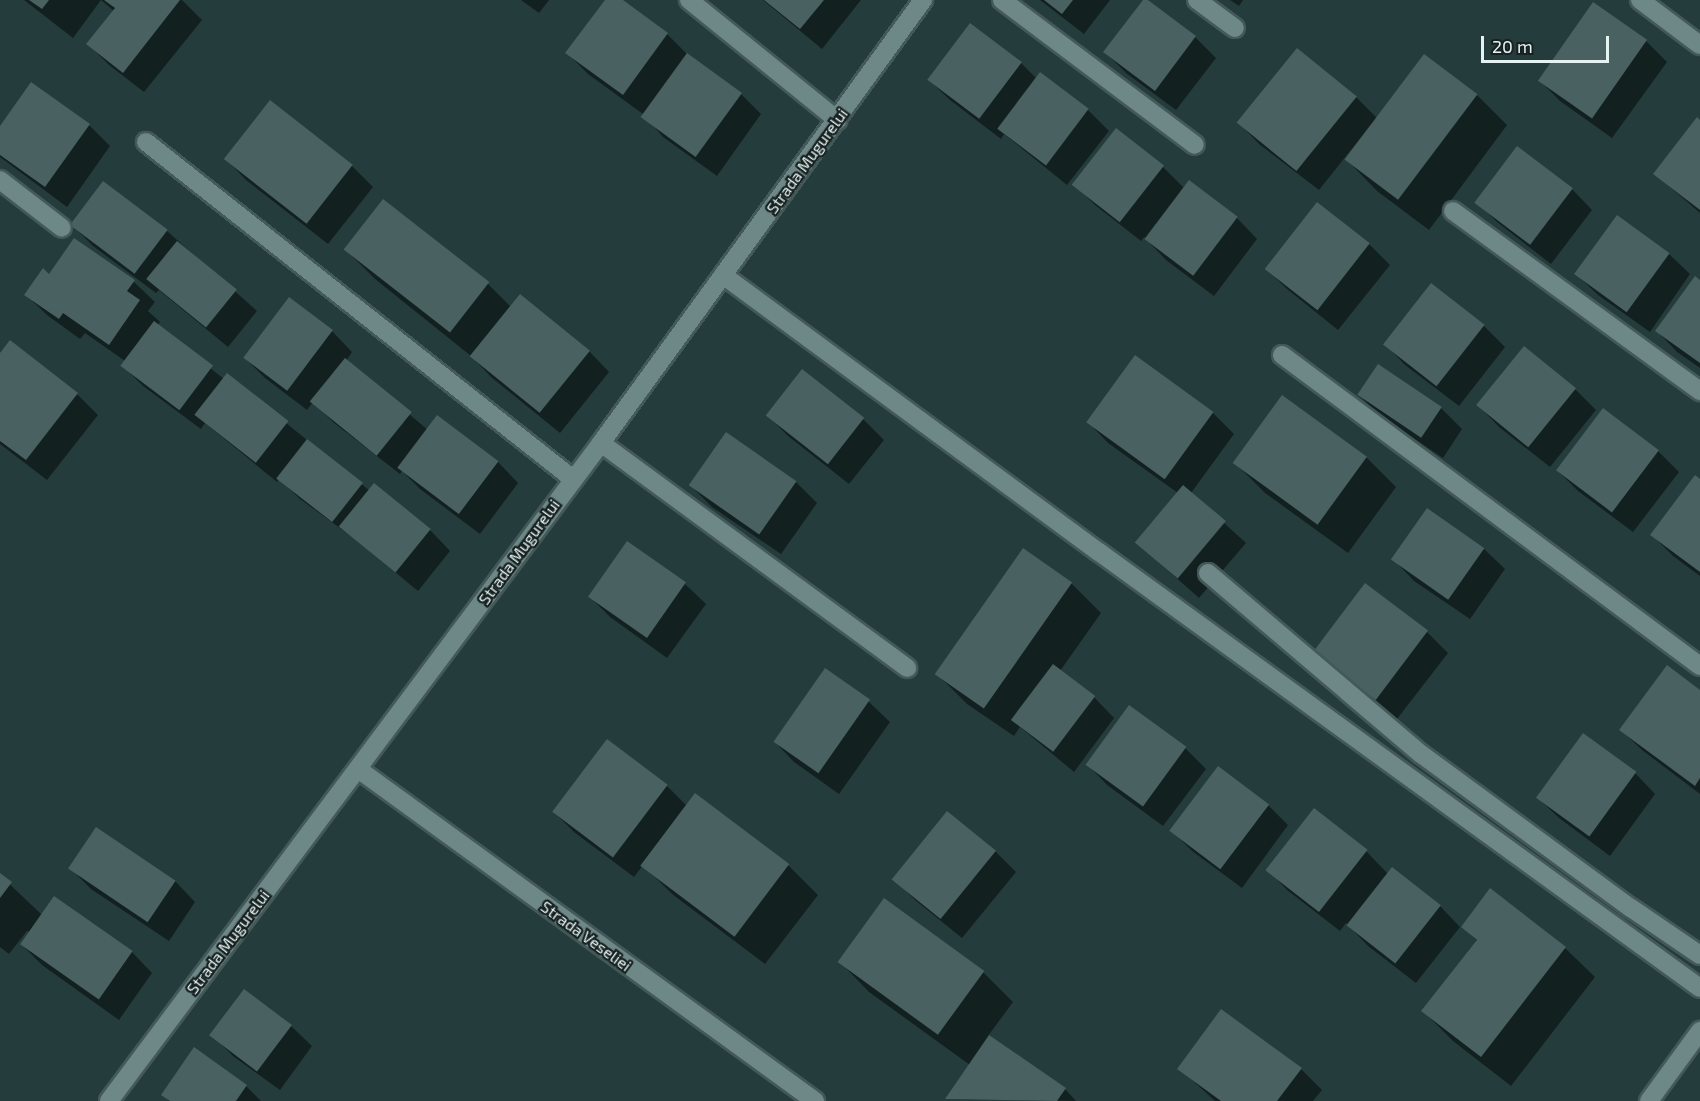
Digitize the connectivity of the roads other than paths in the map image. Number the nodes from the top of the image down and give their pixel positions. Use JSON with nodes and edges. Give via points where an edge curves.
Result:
{"nodes":[{"id":1,"x":689,"y":0,"type":"edge"},
{"id":2,"x":923,"y":0,"type":"edge"},
{"id":3,"x":1002,"y":0,"type":"edge"},
{"id":4,"x":1197,"y":0,"type":"edge"},
{"id":5,"x":1640,"y":0,"type":"edge"},
{"id":6,"x":1235,"y":28,"type":"dead end"},
{"id":7,"x":1700,"y":45,"type":"edge"},
{"id":8,"x":837,"y":120,"type":"junction"},
{"id":9,"x":146,"y":142,"type":"dead end"},
{"id":10,"x":1195,"y":145,"type":"dead end"},
{"id":11,"x":0,"y":180,"type":"edge"},
{"id":12,"x":1453,"y":211,"type":"dead end"},
{"id":13,"x":62,"y":228,"type":"dead end"},
{"id":14,"x":723,"y":275,"type":"junction"},
{"id":15,"x":1282,"y":355,"type":"dead end"},
{"id":16,"x":1700,"y":391,"type":"edge"},
{"id":17,"x":601,"y":442,"type":"junction"},
{"id":18,"x":573,"y":479,"type":"junction"},
{"id":19,"x":1208,"y":573,"type":"dead end"},
{"id":20,"x":1700,"y":666,"type":"edge"},
{"id":21,"x":907,"y":668,"type":"dead end"},
{"id":22,"x":358,"y":769,"type":"junction"},
{"id":23,"x":1700,"y":955,"type":"edge"},
{"id":24,"x":1700,"y":988,"type":"edge"},
{"id":25,"x":1700,"y":1031,"type":"edge"},
{"id":26,"x":109,"y":1101,"type":"edge"},
{"id":27,"x":815,"y":1101,"type":"edge"},
{"id":28,"x":1649,"y":1101,"type":"edge"}],
"edges":[{"from":1,"to":8,"type":"street"},
{"from":2,"to":8,"type":"street","name":"Strada Mugurelui"},
{"from":3,"to":10,"type":"street"},
{"from":4,"to":6,"type":"street"},
{"from":5,"to":7,"type":"street"},
{"from":8,"to":14,"type":"street","name":"Strada Mugurelui"},
{"from":9,"to":18,"type":"street"},
{"from":11,"to":13,"type":"street"},
{"from":12,"to":16,"type":"street"},
{"from":14,"to":17,"type":"street","name":"Strada Mugurelui"},
{"from":14,"to":24,"type":"street"},
{"from":15,"to":20,"type":"street"},
{"from":17,"to":18,"type":"street","name":"Strada Mugurelui"},
{"from":17,"to":21,"type":"street"},
{"from":18,"to":22,"type":"street","name":"Strada Mugurelui"},
{"from":19,"to":23,"type":"street","via":[[1421,754]]},
{"from":22,"to":26,"type":"street","name":"Strada Mugurelui"},
{"from":22,"to":27,"type":"street","name":"Strada Veseliei"},
{"from":25,"to":28,"type":"street"}]}
